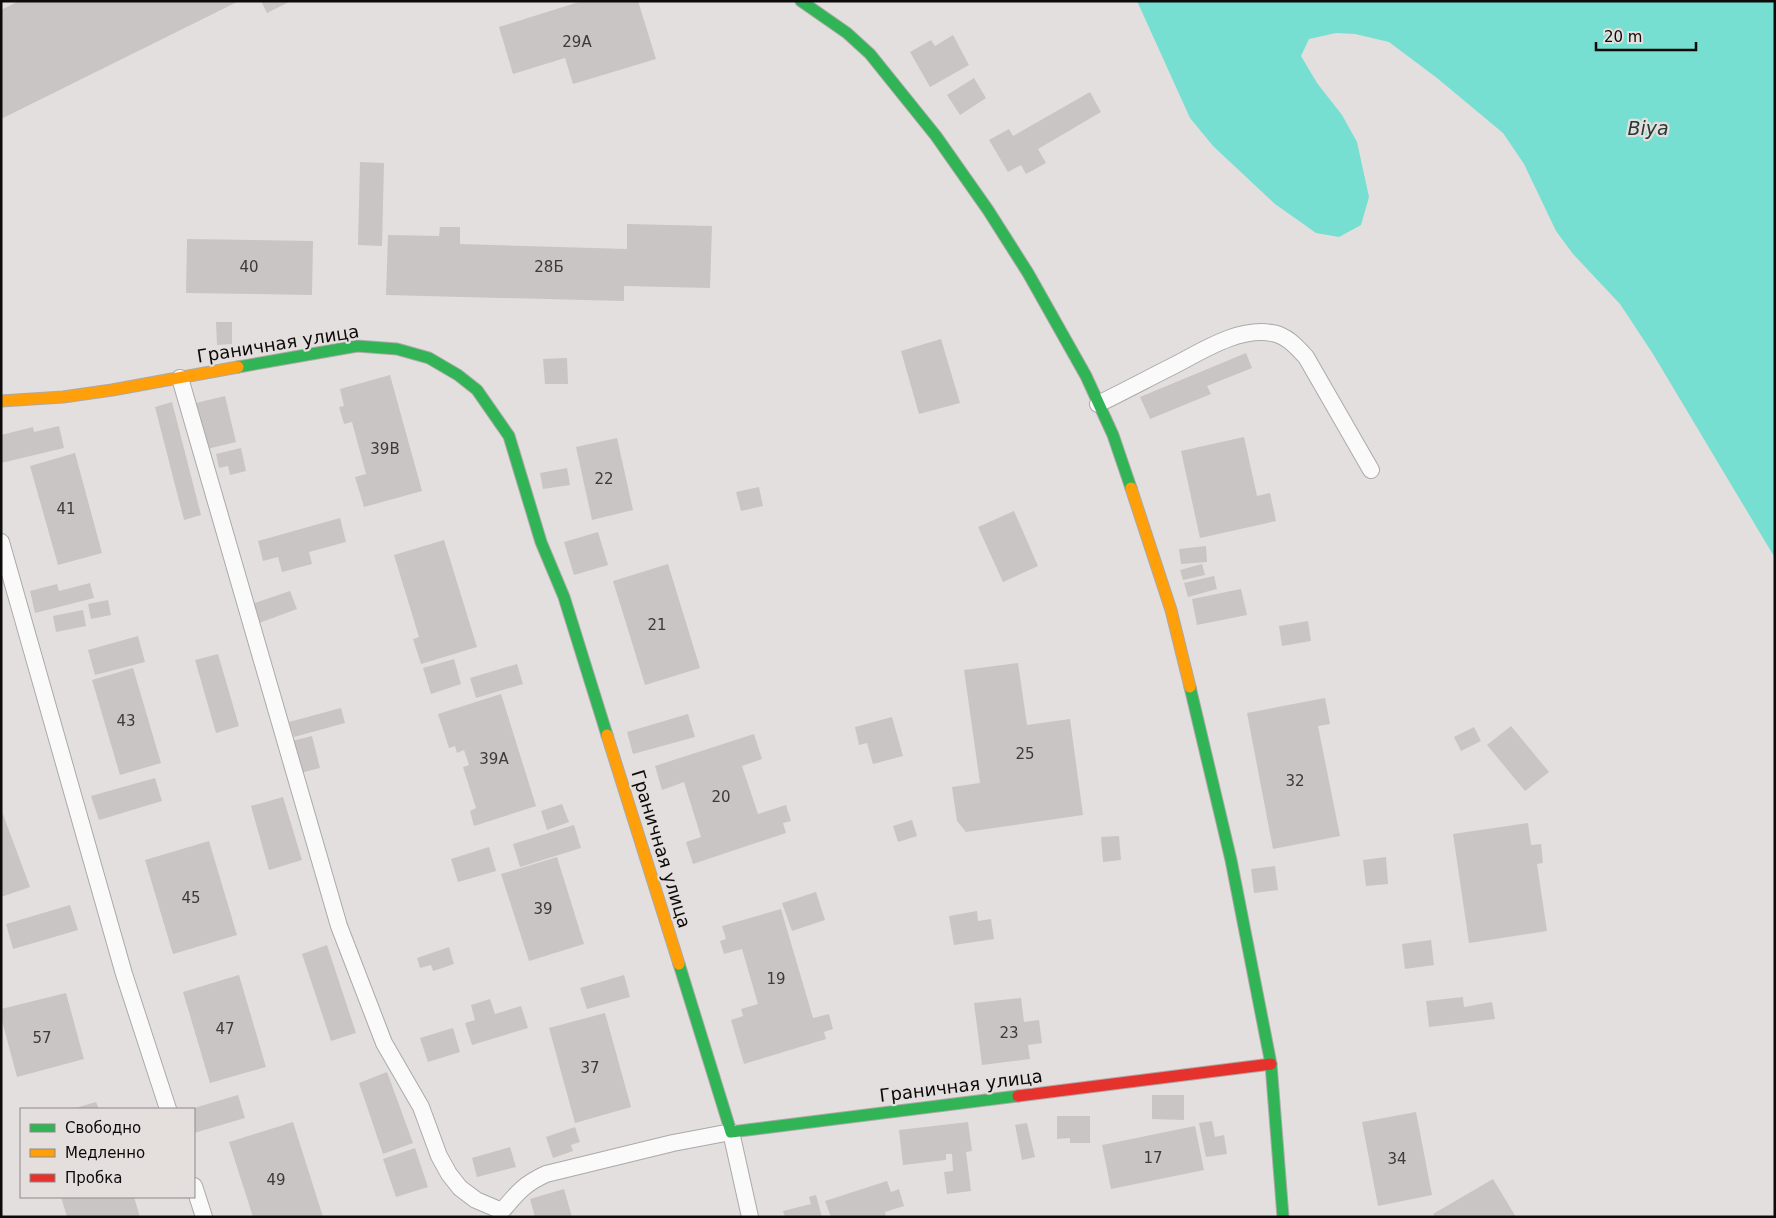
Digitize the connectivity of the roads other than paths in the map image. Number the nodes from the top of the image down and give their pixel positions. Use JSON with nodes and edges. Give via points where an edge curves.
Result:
{"nodes":[{"id":1,"x":801,"y":1,"type":"edge"},
{"id":2,"x":180,"y":378,"type":"junction"},
{"id":3,"x":1,"y":402,"type":"edge"},
{"id":4,"x":1098,"y":404,"type":"junction"},
{"id":5,"x":1371,"y":470,"type":"dead end"},
{"id":6,"x":1,"y":542,"type":"edge"},
{"id":7,"x":1271,"y":1064,"type":"junction"},
{"id":8,"x":168,"y":1108,"type":"edge"},
{"id":9,"x":731,"y":1132,"type":"junction"},
{"id":10,"x":195,"y":1189,"type":"edge"},
{"id":11,"x":504,"y":1214,"type":"edge"},
{"id":12,"x":204,"y":1217,"type":"edge"},
{"id":13,"x":750,"y":1217,"type":"edge"},
{"id":14,"x":1283,"y":1217,"type":"edge"}],
"edges":[{"from":1,"to":4,"type":"street","via":[[847,33],[870,54],[936,136],[1028,272],[1086,376]]},
{"from":2,"to":3,"type":"street","name":"Граничная улица","via":[[63,397]]},
{"from":2,"to":9,"type":"street","name":"Граничная улица","via":[[357,346],[397,349],[428,358],[458,375],[477,390],[491,408],[509,436],[541,542],[564,597]]},
{"from":2,"to":11,"type":"lane","via":[[339,926],[380,1034],[421,1107],[448,1174],[476,1200]]},
{"from":4,"to":5,"type":"lane","via":[[1233,338],[1253,332],[1280,335],[1306,356]]},
{"from":4,"to":7,"type":"street","via":[[1113,435],[1171,610],[1231,860]]},
{"from":6,"to":8,"type":"lane","via":[[124,974]]},
{"from":7,"to":9,"type":"street","name":"Граничная улица"},
{"from":7,"to":14,"type":"street"},
{"from":9,"to":11,"type":"lane","via":[[546,1174],[517,1192]]},
{"from":9,"to":13,"type":"lane"},
{"from":10,"to":12,"type":"lane"}]}
